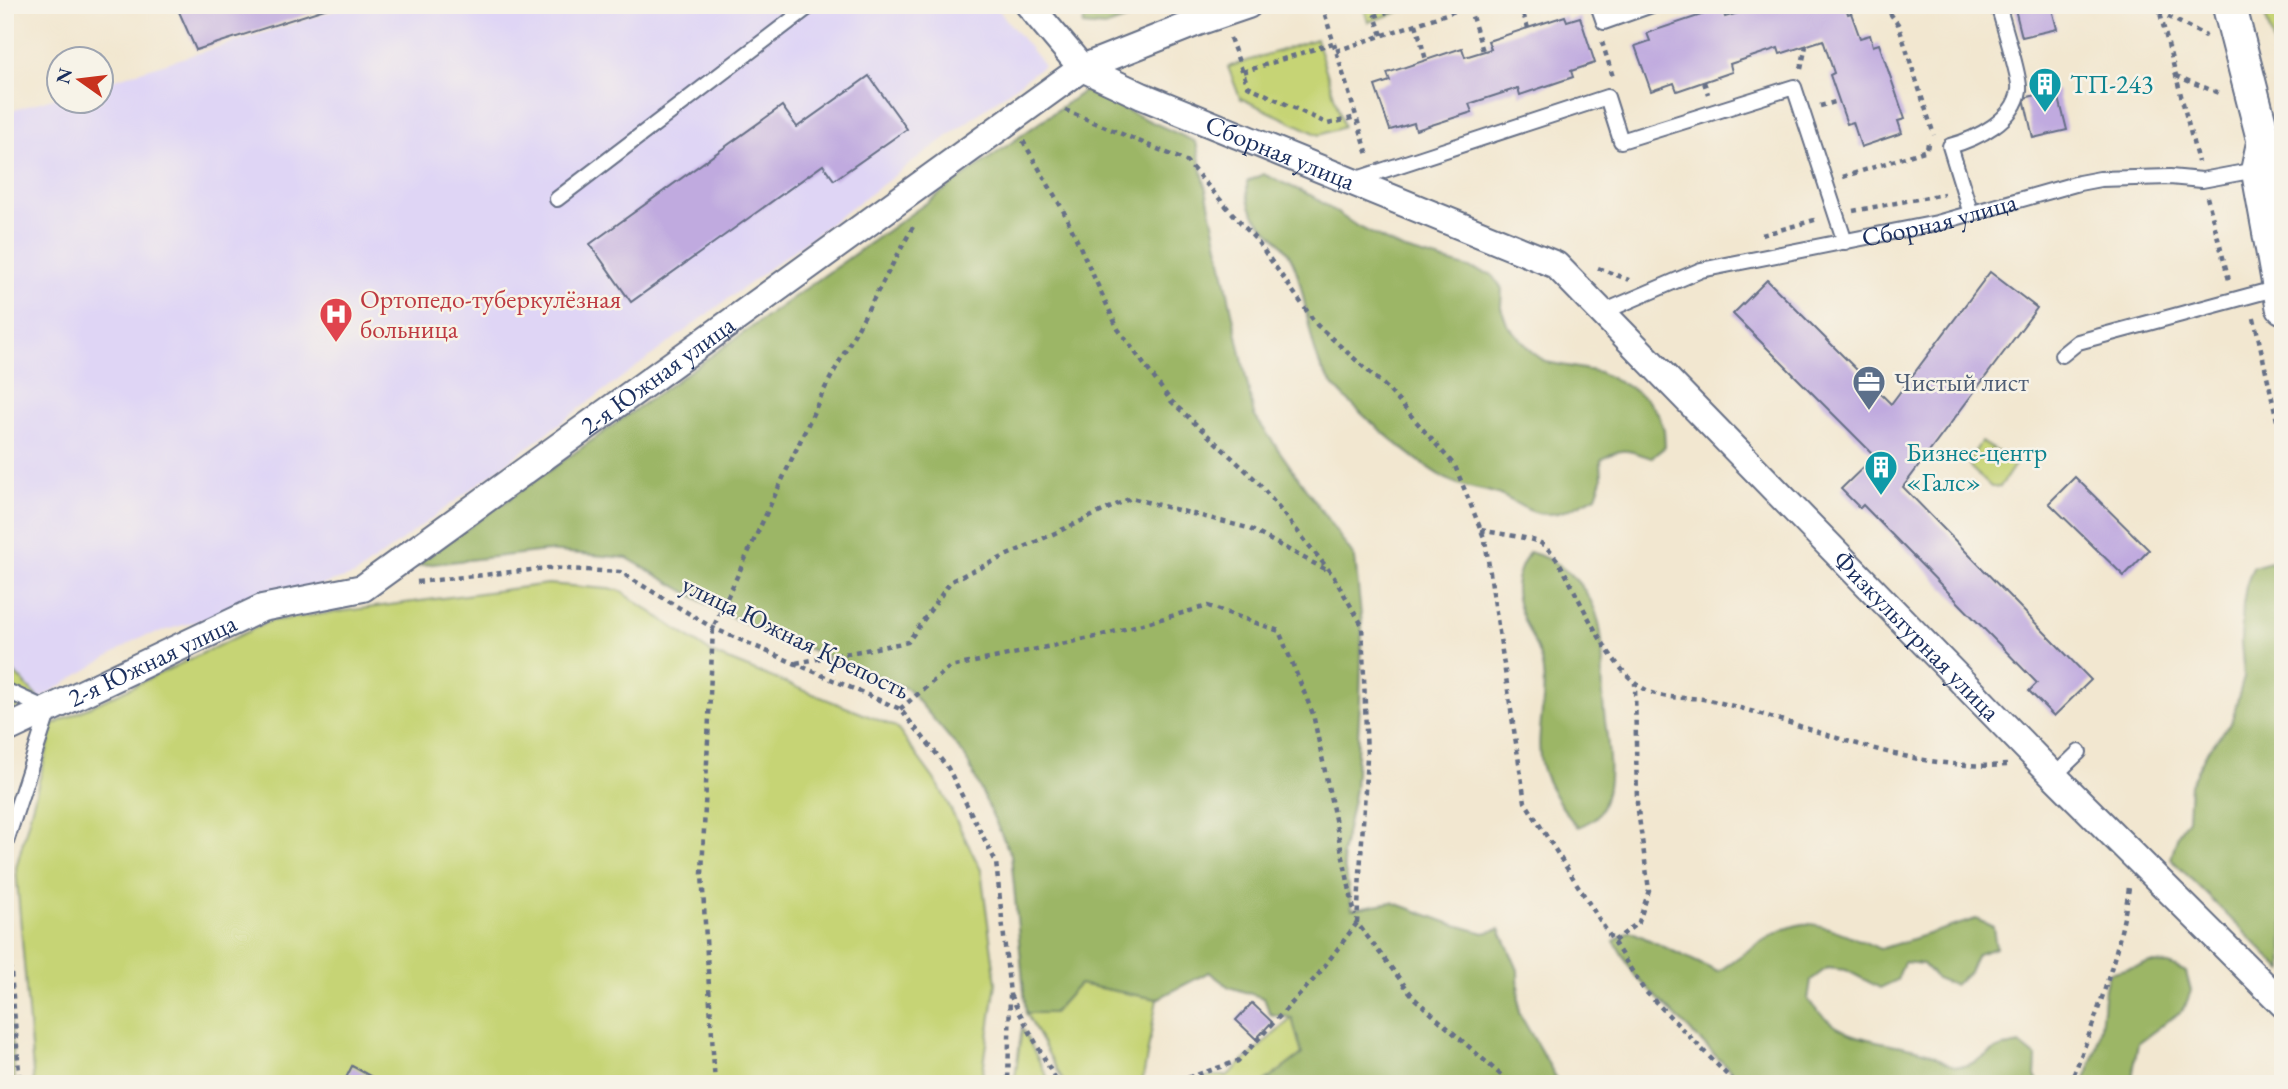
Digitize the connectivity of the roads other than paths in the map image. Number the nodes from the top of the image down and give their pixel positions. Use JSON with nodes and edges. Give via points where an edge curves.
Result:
{"nodes":[{"id":1,"x":811,"y":5,"type":"edge"},
{"id":2,"x":1029,"y":5,"type":"edge"},
{"id":3,"x":1248,"y":5,"type":"edge"},
{"id":4,"x":1598,"y":5,"type":"edge"},
{"id":5,"x":1652,"y":5,"type":"edge"},
{"id":6,"x":1998,"y":5,"type":"edge"},
{"id":7,"x":2229,"y":5,"type":"edge"},
{"id":8,"x":1201,"y":13,"type":"edge"},
{"id":9,"x":1082,"y":68,"type":"junction"},
{"id":10,"x":2271,"y":150,"type":"edge"},
{"id":11,"x":1361,"y":173,"type":"junction"},
{"id":12,"x":557,"y":199,"type":"dead end"},
{"id":13,"x":1971,"y":214,"type":"junction"},
{"id":14,"x":1845,"y":242,"type":"junction"},
{"id":15,"x":1556,"y":265,"type":"joint"},
{"id":16,"x":2281,"y":298,"type":"edge"},
{"id":17,"x":1603,"y":312,"type":"junction"},
{"id":18,"x":2062,"y":355,"type":"dead end"},
{"id":19,"x":5,"y":690,"type":"edge"},
{"id":20,"x":49,"y":710,"type":"junction"},
{"id":21,"x":5,"y":730,"type":"edge"},
{"id":22,"x":2079,"y":752,"type":"dead end"},
{"id":23,"x":2054,"y":776,"type":"junction"},
{"id":24,"x":6,"y":845,"type":"edge"},
{"id":25,"x":2283,"y":1004,"type":"edge"}],
"edges":[{"from":1,"to":12,"type":"lane"},
{"from":2,"to":9,"type":"street","name":"Сборная улица"},
{"from":3,"to":8,"type":"street","name":"2-я Южная улица"},
{"from":4,"to":5,"type":"lane","via":[[1604,22]]},
{"from":6,"to":13,"type":"lane","via":[[2020,89],[2010,112],[1993,126],[1951,146]]},
{"from":7,"to":10,"type":"street"},
{"from":8,"to":9,"type":"street","name":"2-я Южная улица"},
{"from":9,"to":11,"type":"street","name":"Сборная улица","via":[[1142,96]]},
{"from":9,"to":20,"type":"street","name":"2-я Южная улица","via":[[363,588],[262,608]]},
{"from":10,"to":13,"type":"lane","name":"Сборная улица","via":[[2202,180],[2100,179]]},
{"from":10,"to":16,"type":"street"},
{"from":11,"to":14,"type":"lane","via":[[1607,97],[1621,141],[1794,87]]},
{"from":11,"to":15,"type":"street","name":"Сборная улица"},
{"from":13,"to":14,"type":"lane","name":"Сборная улица"},
{"from":14,"to":17,"type":"lane","name":"Сборная улица","via":[[1701,270]]},
{"from":15,"to":17,"type":"street","name":"Физкультурная улица"},
{"from":16,"to":18,"type":"lane","via":[[2234,300],[2078,342]]},
{"from":17,"to":23,"type":"street","name":"Физкультурная улица"},
{"from":19,"to":20,"type":"lane"},
{"from":20,"to":21,"type":"street","name":"2-я Южная улица"},
{"from":20,"to":24,"type":"lane"},
{"from":22,"to":23,"type":"lane"},
{"from":23,"to":25,"type":"street","name":"Физкультурная улица"}]}
